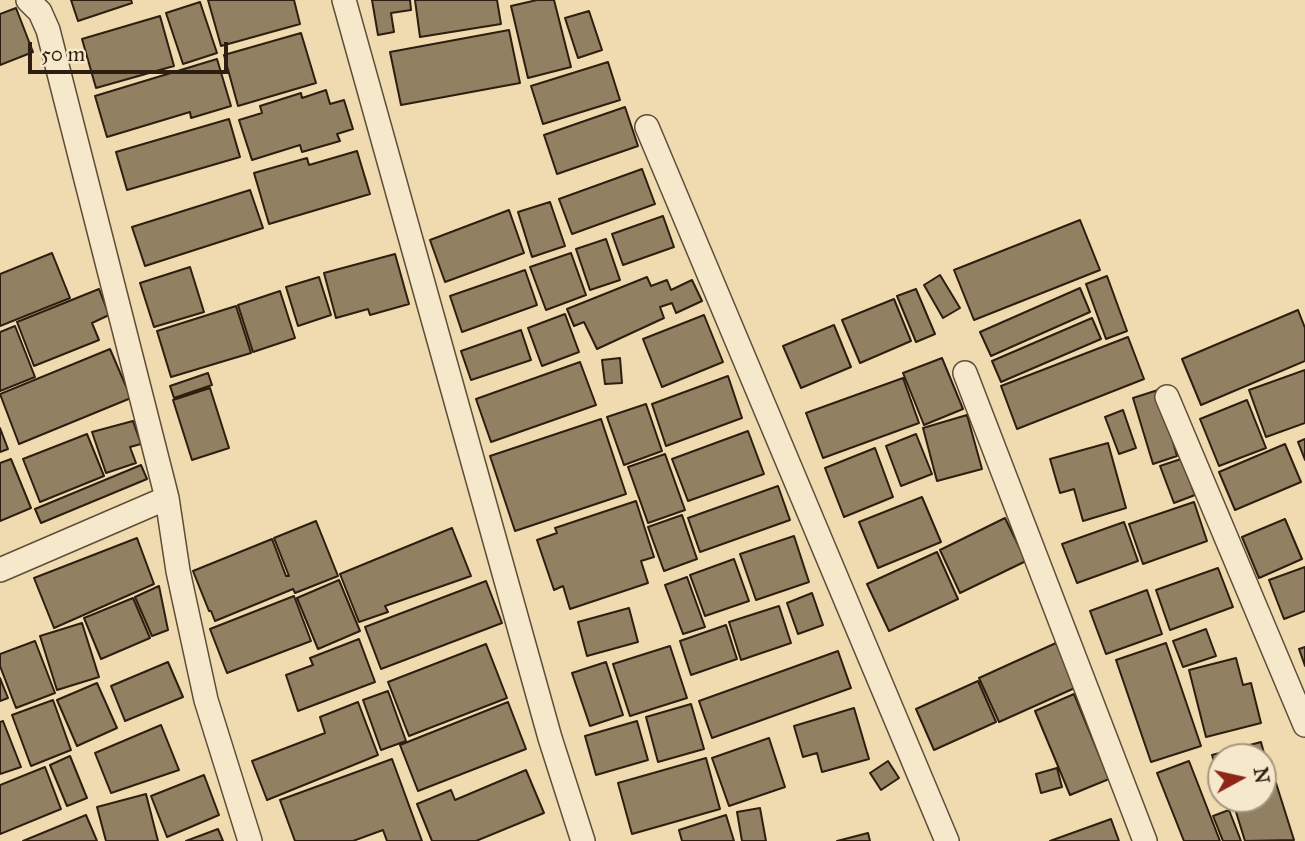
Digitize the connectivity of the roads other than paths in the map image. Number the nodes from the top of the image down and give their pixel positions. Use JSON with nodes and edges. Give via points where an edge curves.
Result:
{"nodes":[{"id":1,"x":28,"y":0,"type":"edge"},
{"id":2,"x":344,"y":0,"type":"edge"},
{"id":3,"x":647,"y":127,"type":"dead end"},
{"id":4,"x":965,"y":373,"type":"dead end"},
{"id":5,"x":1167,"y":397,"type":"dead end"},
{"id":6,"x":167,"y":498,"type":"junction"},
{"id":7,"x":0,"y":570,"type":"edge"},
{"id":8,"x":1305,"y":725,"type":"edge"},
{"id":9,"x":250,"y":841,"type":"edge"},
{"id":10,"x":583,"y":841,"type":"edge"},
{"id":11,"x":947,"y":841,"type":"edge"},
{"id":12,"x":1145,"y":841,"type":"edge"}],
"edges":[{"from":1,"to":6,"type":"street","via":[[48,30]]},
{"from":2,"to":10,"type":"street","via":[[550,738]]},
{"from":3,"to":11,"type":"street"},
{"from":4,"to":12,"type":"street"},
{"from":5,"to":8,"type":"street"},
{"from":6,"to":7,"type":"street"},
{"from":6,"to":9,"type":"street","via":[[206,700]]}]}
